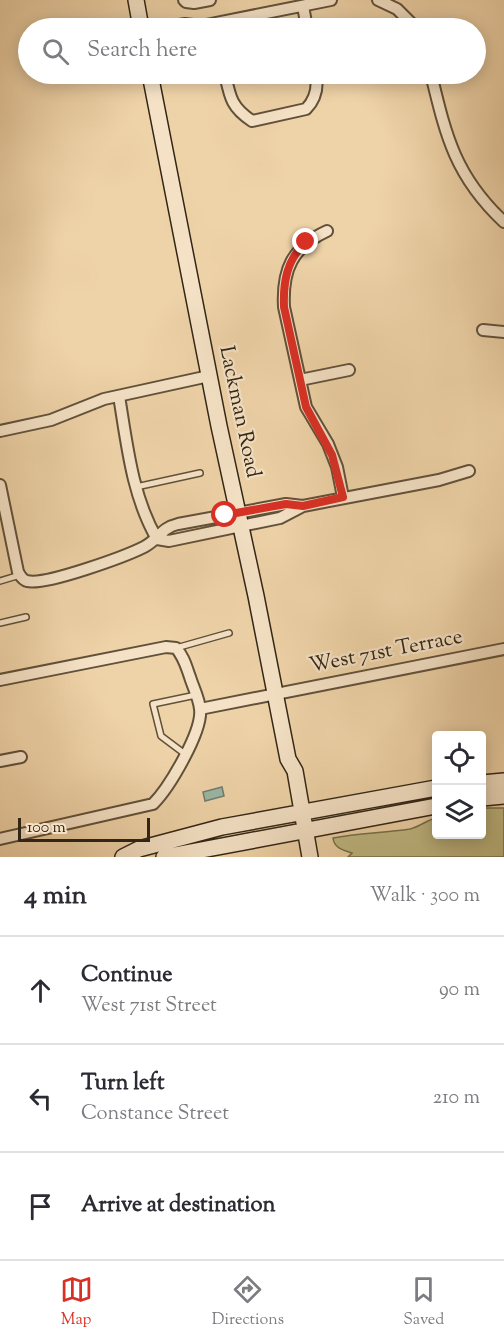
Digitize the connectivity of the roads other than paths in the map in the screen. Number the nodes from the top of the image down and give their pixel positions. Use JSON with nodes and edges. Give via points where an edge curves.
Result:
{"nodes":[{"id":1,"x":136,"y":0,"type":"edge"},
{"id":2,"x":184,"y":0,"type":"edge"},
{"id":3,"x":210,"y":0,"type":"edge"},
{"id":4,"x":331,"y":0,"type":"edge"},
{"id":5,"x":378,"y":0,"type":"edge"},
{"id":6,"x":303,"y":6,"type":"junction"},
{"id":7,"x":139,"y":18,"type":"edge"},
{"id":8,"x":244,"y":18,"type":"edge"},
{"id":9,"x":306,"y":18,"type":"edge"},
{"id":10,"x":406,"y":18,"type":"edge"},
{"id":11,"x":152,"y":84,"type":"edge"},
{"id":12,"x":227,"y":84,"type":"edge"},
{"id":13,"x":318,"y":84,"type":"edge"},
{"id":14,"x":434,"y":84,"type":"edge"},
{"id":15,"x":504,"y":222,"type":"edge"},
{"id":16,"x":327,"y":231,"type":"dead end"},
{"id":17,"x":483,"y":330,"type":"dead end"},
{"id":18,"x":504,"y":332,"type":"edge"},
{"id":19,"x":349,"y":370,"type":"dead end"},
{"id":20,"x":210,"y":376,"type":"junction"},
{"id":21,"x":300,"y":380,"type":"junction"},
{"id":22,"x":119,"y":396,"type":"junction"},
{"id":23,"x":0,"y":431,"type":"edge"},
{"id":24,"x":469,"y":471,"type":"dead end"},
{"id":25,"x":200,"y":473,"type":"dead end"},
{"id":26,"x":0,"y":485,"type":"edge"},
{"id":27,"x":136,"y":487,"type":"junction"},
{"id":28,"x":343,"y":497,"type":"junction"},
{"id":29,"x":240,"y":520,"type":"junction"},
{"id":30,"x":157,"y":539,"type":"junction"},
{"id":31,"x":20,"y":575,"type":"junction"},
{"id":32,"x":0,"y":581,"type":"edge"},
{"id":33,"x":26,"y":617,"type":"dead end"},
{"id":34,"x":0,"y":622,"type":"edge"},
{"id":35,"x":229,"y":633,"type":"dead end"},
{"id":36,"x":176,"y":648,"type":"junction"},
{"id":37,"x":504,"y":649,"type":"edge"},
{"id":38,"x":0,"y":680,"type":"edge"},
{"id":39,"x":275,"y":693,"type":"junction"},
{"id":40,"x":196,"y":695,"type":"junction"},
{"id":41,"x":200,"y":709,"type":"junction"},
{"id":42,"x":185,"y":754,"type":"junction"},
{"id":43,"x":21,"y":757,"type":"dead end"},
{"id":44,"x":0,"y":761,"type":"edge"},
{"id":45,"x":504,"y":782,"type":"edge"},
{"id":46,"x":486,"y":783,"type":"edge"},
{"id":47,"x":432,"y":789,"type":"edge"},
{"id":48,"x":504,"y":796,"type":"edge"},
{"id":49,"x":486,"y":798,"type":"edge"},
{"id":50,"x":432,"y":807,"type":"edge"},
{"id":51,"x":297,"y":813,"type":"junction"},
{"id":52,"x":300,"y":831,"type":"junction"},
{"id":53,"x":0,"y":839,"type":"edge"},
{"id":54,"x":123,"y":857,"type":"edge"},
{"id":55,"x":164,"y":857,"type":"edge"},
{"id":56,"x":300,"y":857,"type":"edge"},
{"id":57,"x":310,"y":857,"type":"edge"}],
"edges":[{"from":1,"to":7,"type":"main road"},
{"from":2,"to":3,"type":"street"},
{"from":4,"to":6,"type":"street"},
{"from":5,"to":10,"type":"street"},
{"from":6,"to":8,"type":"street"},
{"from":6,"to":9,"type":"street"},
{"from":11,"to":20,"type":"main road","name":"Lackman Road"},
{"from":12,"to":13,"type":"street","via":[[239,112],[252,121],[306,110],[312,104]]},
{"from":14,"to":15,"type":"street","via":[[456,159],[477,195]]},
{"from":16,"to":21,"type":"street","via":[[298,249],[287,272],[283,294]]},
{"from":17,"to":18,"type":"street"},
{"from":19,"to":21,"type":"street"},
{"from":20,"to":22,"type":"street"},
{"from":20,"to":29,"type":"main road","name":"Lackman Road"},
{"from":21,"to":28,"type":"street","via":[[306,407],[332,455]]},
{"from":22,"to":23,"type":"street","via":[[51,420]]},
{"from":22,"to":27,"type":"street"},
{"from":24,"to":28,"type":"street"},
{"from":25,"to":27,"type":"lane"},
{"from":26,"to":31,"type":"street"},
{"from":27,"to":30,"type":"street"},
{"from":28,"to":29,"type":"street","via":[[303,506],[286,504]]},
{"from":29,"to":30,"type":"street","via":[[166,527]]},
{"from":29,"to":39,"type":"main road","name":"Lackman Road"},
{"from":30,"to":31,"type":"street","via":[[57,578],[27,582]]},
{"from":31,"to":32,"type":"lane"},
{"from":33,"to":34,"type":"lane"},
{"from":35,"to":36,"type":"lane"},
{"from":36,"to":38,"type":"street"},
{"from":36,"to":40,"type":"street","via":[[183,656]]},
{"from":37,"to":39,"type":"street","name":"West 71st Terrace"},
{"from":39,"to":41,"type":"street","name":"West 71st Terrace"},
{"from":39,"to":51,"type":"main road","name":"Lackman Road","via":[[288,759],[284,772]]},
{"from":40,"to":41,"type":"street"},
{"from":40,"to":42,"type":"lane","via":[[153,704],[161,736]]},
{"from":41,"to":42,"type":"street","via":[[199,725]]},
{"from":42,"to":53,"type":"street","via":[[164,793],[153,804]]},
{"from":43,"to":44,"type":"street"},
{"from":45,"to":46,"type":"main road"},
{"from":47,"to":51,"type":"main road"},
{"from":48,"to":49,"type":"main road"},
{"from":50,"to":52,"type":"main road"},
{"from":51,"to":52,"type":"main road","name":"Lackman Road"},
{"from":51,"to":54,"type":"main road","via":[[222,827]]},
{"from":52,"to":55,"type":"main road"},
{"from":52,"to":56,"type":"main road","name":"Lackman Road"},
{"from":52,"to":57,"type":"main road","name":"Lackman Road"}]}
